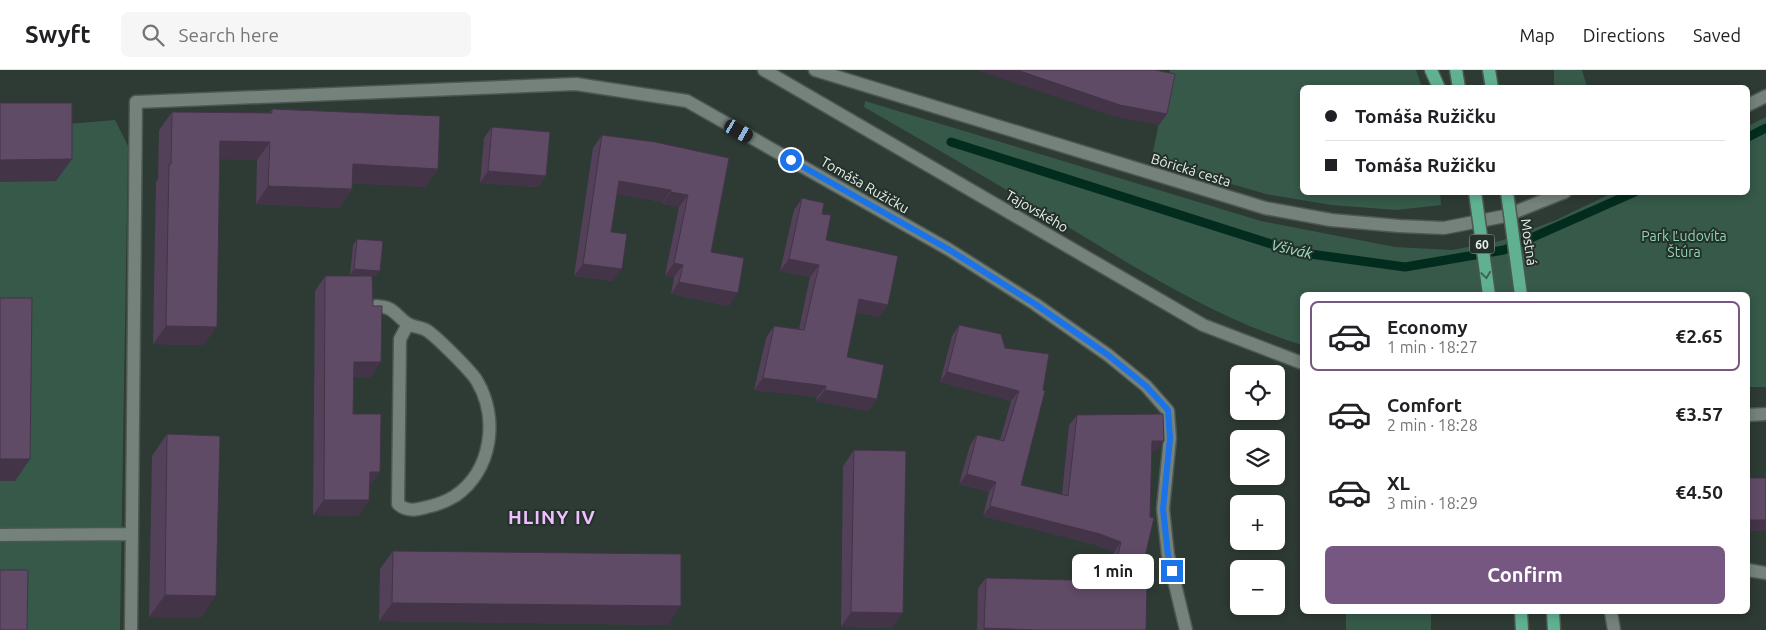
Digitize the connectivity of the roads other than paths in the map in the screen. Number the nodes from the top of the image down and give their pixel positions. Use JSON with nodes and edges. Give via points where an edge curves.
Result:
{"nodes":[{"id":1,"x":764,"y":70,"type":"edge"},
{"id":2,"x":815,"y":70,"type":"edge"},
{"id":3,"x":1431,"y":70,"type":"edge"},
{"id":4,"x":1456,"y":70,"type":"edge"},
{"id":5,"x":1489,"y":70,"type":"edge"},
{"id":6,"x":1497,"y":70,"type":"edge"},
{"id":7,"x":1438,"y":85,"type":"edge"},
{"id":8,"x":1458,"y":85,"type":"edge"},
{"id":9,"x":1492,"y":85,"type":"edge"},
{"id":10,"x":1498,"y":85,"type":"edge"},
{"id":11,"x":1766,"y":96,"type":"edge"},
{"id":12,"x":1750,"y":104,"type":"edge"},
{"id":13,"x":1475,"y":195,"type":"edge"},
{"id":14,"x":1507,"y":195,"type":"edge"},
{"id":15,"x":1558,"y":195,"type":"edge"},
{"id":16,"x":1489,"y":292,"type":"edge"},
{"id":17,"x":1521,"y":292,"type":"edge"},
{"id":18,"x":376,"y":306,"type":"edge"},
{"id":19,"x":408,"y":324,"type":"junction"},
{"id":20,"x":1300,"y":362,"type":"edge"},
{"id":21,"x":1766,"y":414,"type":"edge"},
{"id":22,"x":1750,"y":415,"type":"edge"},
{"id":23,"x":132,"y":534,"type":"junction"},
{"id":24,"x":0,"y":535,"type":"edge"},
{"id":25,"x":1750,"y":570,"type":"edge"},
{"id":26,"x":1766,"y":574,"type":"edge"},
{"id":27,"x":1521,"y":614,"type":"edge"},
{"id":28,"x":1553,"y":614,"type":"edge"},
{"id":29,"x":1611,"y":614,"type":"edge"},
{"id":30,"x":131,"y":630,"type":"edge"},
{"id":31,"x":1186,"y":630,"type":"edge"},
{"id":32,"x":1522,"y":630,"type":"edge"},
{"id":33,"x":1554,"y":630,"type":"edge"},
{"id":34,"x":1614,"y":630,"type":"edge"}],
"edges":[{"from":1,"to":20,"type":"street","name":"Tajovského","via":[[1203,325]]},
{"from":2,"to":15,"type":"street","name":"Bôrická cesta","via":[[1265,208],[1331,220],[1444,228],[1505,216]]},
{"from":3,"to":7,"type":"main road"},
{"from":4,"to":8,"type":"main road"},
{"from":5,"to":9,"type":"main road"},
{"from":6,"to":10,"type":"main road"},
{"from":11,"to":12,"type":"street"},
{"from":13,"to":16,"type":"main road","number":"60","one_way":true,"bridge":true},
{"from":14,"to":17,"type":"main road","name":"Mostná","number":"60","bridge":true},
{"from":18,"to":19,"type":"street","via":[[394,310]]},
{"from":19,"to":19,"type":"street","via":[[426,330],[476,379],[484,395],[491,430],[481,465],[470,483],[454,497],[416,510],[398,504],[400,339]]},
{"from":21,"to":22,"type":"street"},
{"from":23,"to":24,"type":"street"},
{"from":23,"to":30,"type":"street"},
{"from":23,"to":31,"type":"street","name":"Tomáša Ružičku","via":[[136,102],[576,84],[687,101],[948,249],[1035,304],[1146,386],[1168,410],[1170,438],[1163,509],[1168,555]]},
{"from":25,"to":26,"type":"street"},
{"from":27,"to":32,"type":"main road"},
{"from":28,"to":33,"type":"main road"},
{"from":29,"to":34,"type":"street"}]}
